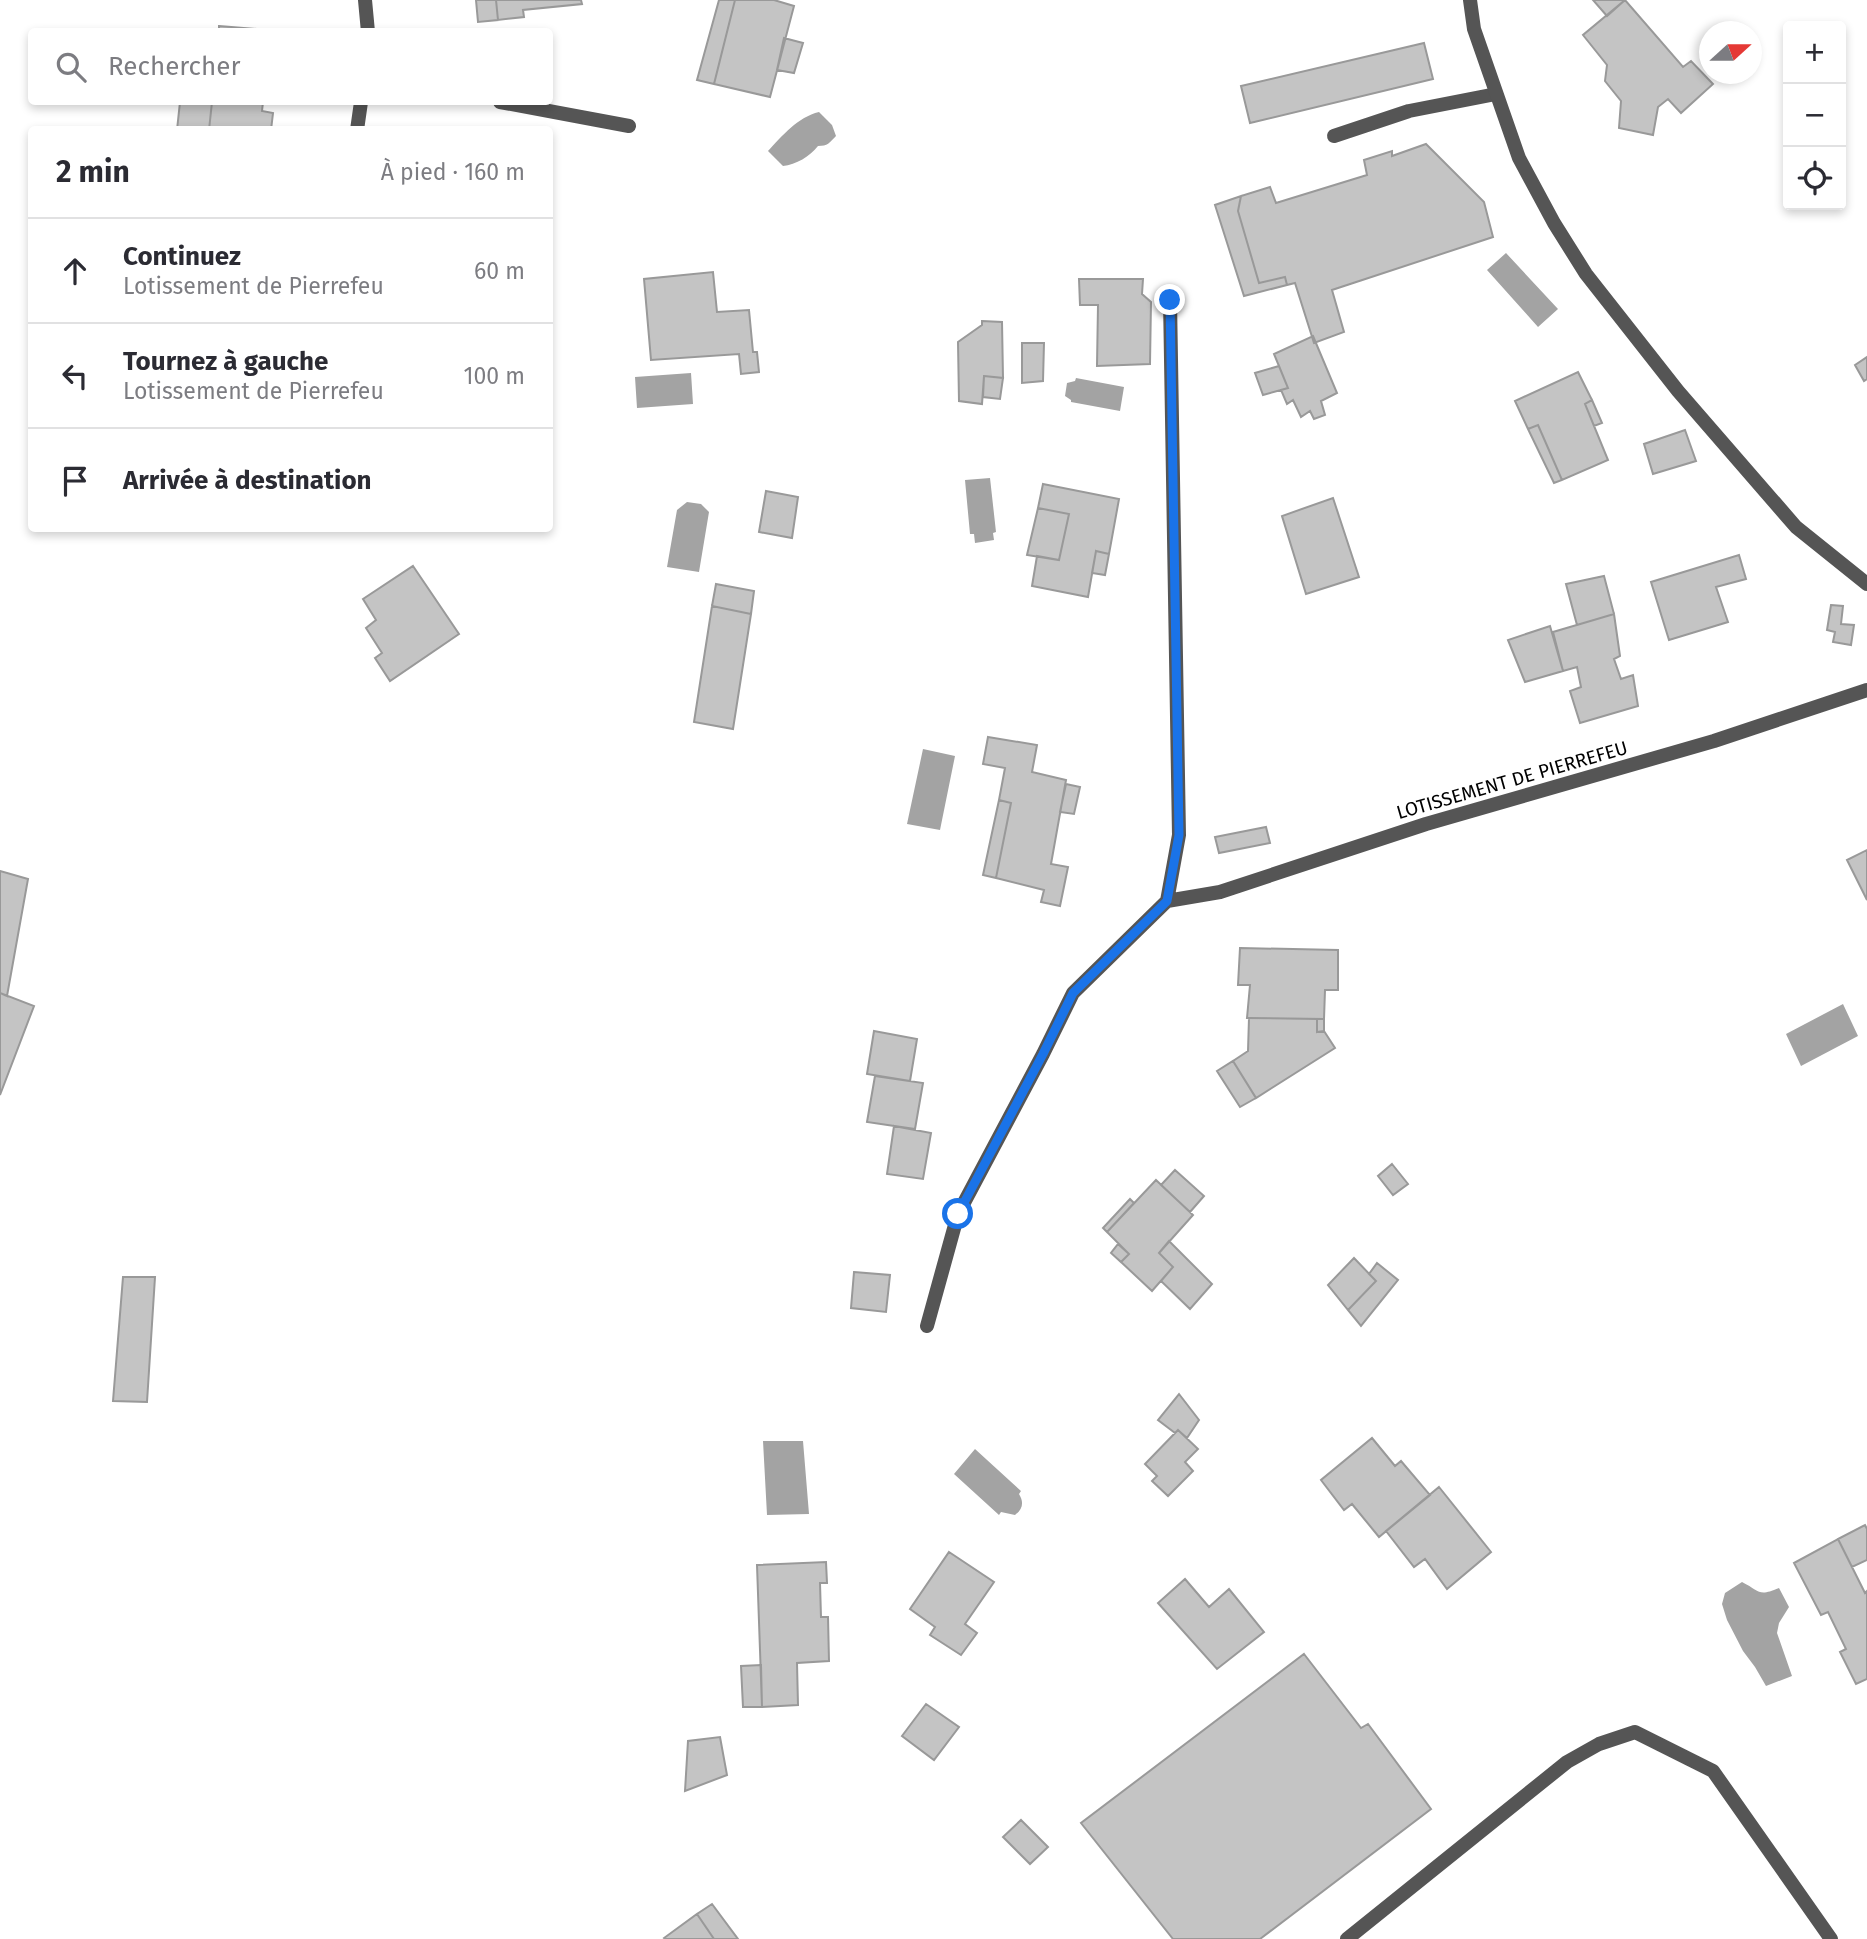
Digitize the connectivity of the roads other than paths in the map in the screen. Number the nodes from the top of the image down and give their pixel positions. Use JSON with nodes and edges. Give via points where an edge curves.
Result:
{"nodes":[{"id":1,"x":365,"y":0,"type":"edge"},
{"id":2,"x":1470,"y":0,"type":"edge"},
{"id":3,"x":368,"y":28,"type":"edge"},
{"id":4,"x":1496,"y":94,"type":"junction"},
{"id":5,"x":361,"y":105,"type":"edge"},
{"id":6,"x":516,"y":105,"type":"edge"},
{"id":7,"x":358,"y":126,"type":"edge"},
{"id":8,"x":629,"y":126,"type":"dead end"},
{"id":9,"x":1334,"y":136,"type":"dead end"},
{"id":10,"x":1170,"y":300,"type":"dead end"},
{"id":11,"x":1867,"y":584,"type":"edge"},
{"id":12,"x":1867,"y":690,"type":"edge"},
{"id":13,"x":1167,"y":901,"type":"junction"},
{"id":14,"x":927,"y":1326,"type":"dead end"},
{"id":15,"x":1347,"y":1939,"type":"edge"},
{"id":16,"x":1832,"y":1939,"type":"edge"}],
"edges":[{"from":1,"to":3,"type":"street"},
{"from":2,"to":4,"type":"street","via":[[1474,29]]},
{"from":4,"to":9,"type":"street","via":[[1409,111]]},
{"from":4,"to":11,"type":"street","via":[[1519,158],[1586,274],[1678,391],[1796,527]]},
{"from":5,"to":7,"type":"street"},
{"from":6,"to":8,"type":"street"},
{"from":10,"to":13,"type":"street","via":[[1179,835]]},
{"from":12,"to":13,"type":"street","name":"LOTISSEMENT DE PIERREFEU","via":[[1714,741],[1426,824],[1220,892]]},
{"from":13,"to":14,"type":"street","via":[[1073,993],[958,1214]]},
{"from":15,"to":16,"type":"street","via":[[1567,1762],[1599,1744],[1635,1732],[1713,1771]]}]}
